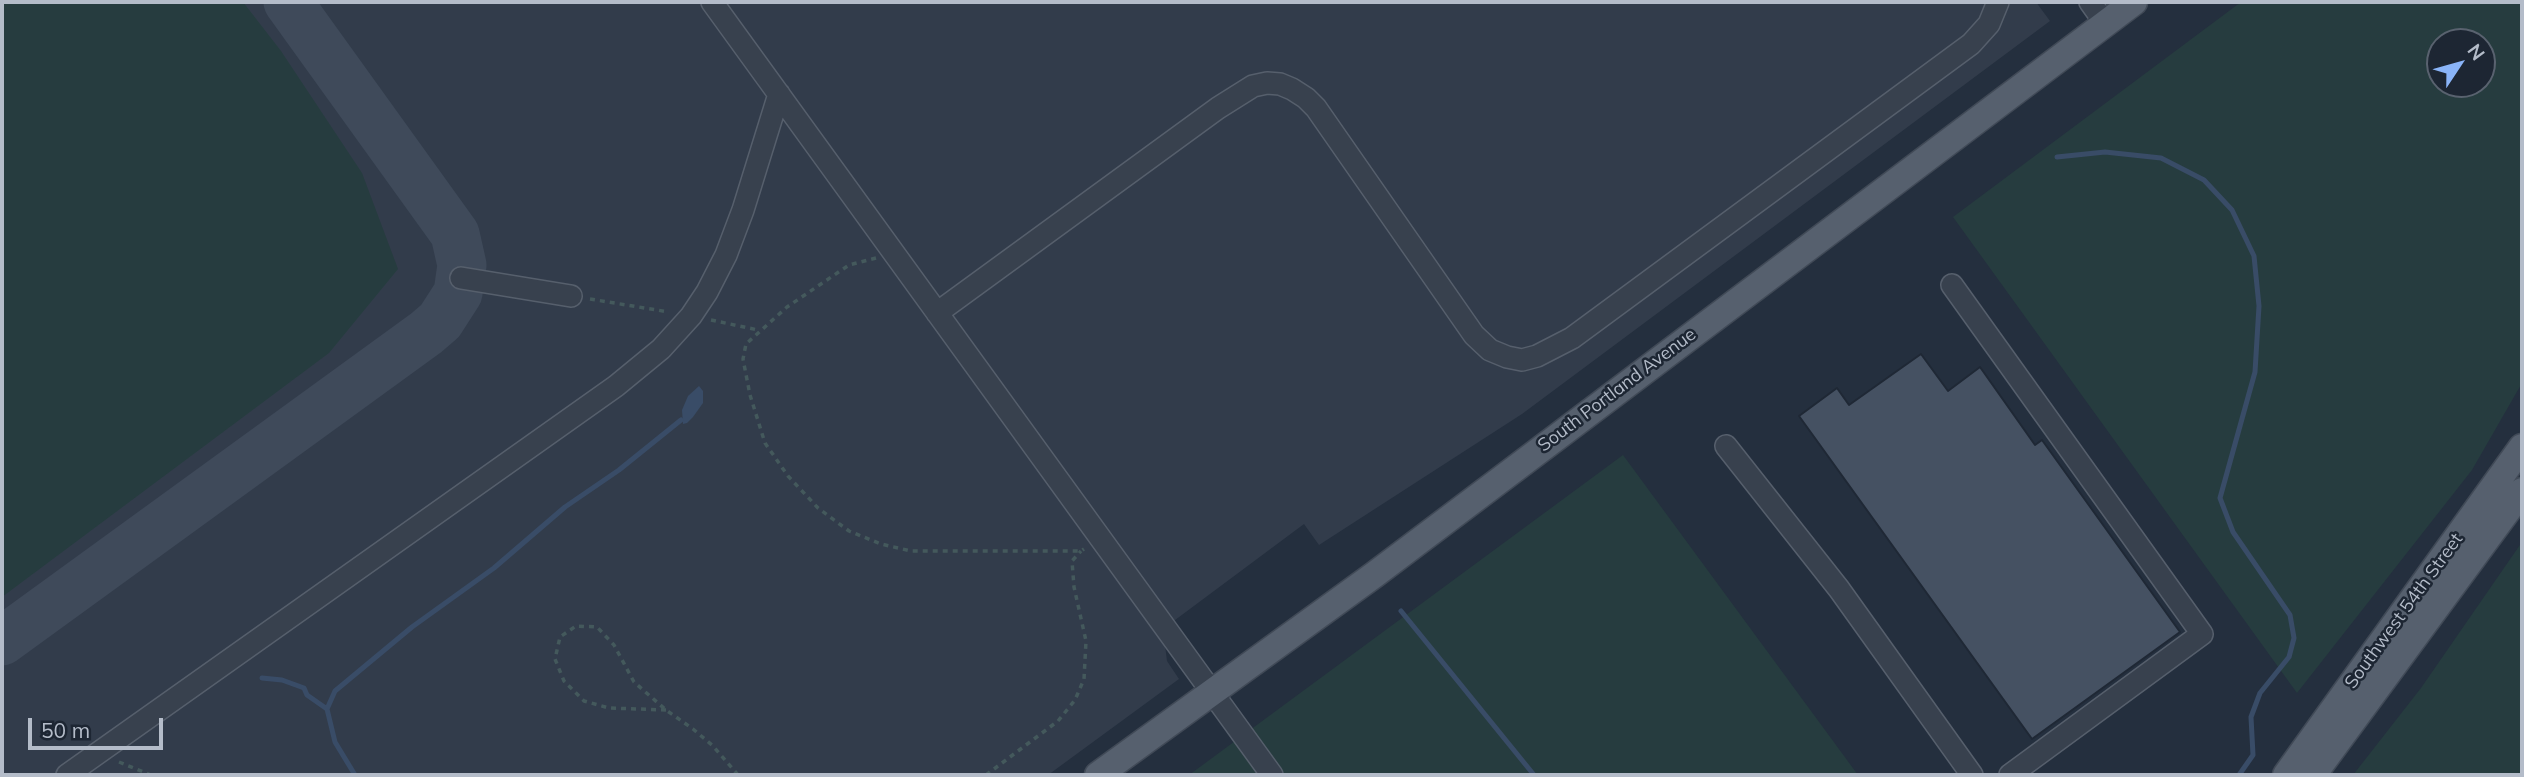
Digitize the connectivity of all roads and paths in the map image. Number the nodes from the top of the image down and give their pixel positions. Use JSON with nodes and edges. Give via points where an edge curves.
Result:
{"nodes":[{"id":1,"x":712,"y":2,"type":"edge"},
{"id":2,"x":1998,"y":2,"type":"edge"},
{"id":3,"x":2134,"y":2,"type":"edge"},
{"id":4,"x":2098,"y":12,"type":"edge"},
{"id":5,"x":779,"y":94,"type":"junction"},
{"id":6,"x":899,"y":260,"type":"junction"},
{"id":7,"x":461,"y":278,"type":"dead end"},
{"id":8,"x":1952,"y":285,"type":"dead end"},
{"id":9,"x":571,"y":296,"type":"joint"},
{"id":10,"x":937,"y":313,"type":"junction"},
{"id":11,"x":691,"y":316,"type":"junction"},
{"id":12,"x":759,"y":330,"type":"junction"},
{"id":13,"x":1726,"y":446,"type":"dead end"},
{"id":14,"x":2522,"y":447,"type":"edge"},
{"id":15,"x":2522,"y":491,"type":"edge"},
{"id":16,"x":1100,"y":538,"type":"junction"},
{"id":17,"x":1081,"y":551,"type":"junction"},
{"id":18,"x":1213,"y":691,"type":"junction"},
{"id":19,"x":666,"y":710,"type":"junction"},
{"id":20,"x":67,"y":775,"type":"edge"},
{"id":21,"x":738,"y":775,"type":"edge"},
{"id":22,"x":986,"y":775,"type":"edge"},
{"id":23,"x":1098,"y":775,"type":"edge"},
{"id":24,"x":1272,"y":775,"type":"edge"},
{"id":25,"x":1972,"y":775,"type":"edge"},
{"id":26,"x":2010,"y":775,"type":"edge"},
{"id":27,"x":2286,"y":775,"type":"edge"},
{"id":28,"x":2313,"y":775,"type":"edge"}],
"edges":[{"from":1,"to":5,"type":"street"},
{"from":2,"to":10,"type":"street","via":[[1989,24],[1970,44],[1572,338],[1537,356],[1507,357],[1474,335],[1316,108],[1292,89],[1267,83],[1253,86],[1218,108]]},
{"from":3,"to":4,"type":"main road","name":"South Portland Avenue"},
{"from":4,"to":18,"type":"main road","name":"South Portland Avenue","via":[[1374,575]]},
{"from":5,"to":6,"type":"street"},
{"from":5,"to":11,"type":"street","via":[[726,255]]},
{"from":6,"to":10,"type":"street"},
{"from":6,"to":12,"type":"path","via":[[878,257],[849,265]]},
{"from":7,"to":9,"type":"street"},
{"from":8,"to":26,"type":"street","via":[[2202,634]]},
{"from":9,"to":11,"type":"path"},
{"from":10,"to":16,"type":"street"},
{"from":11,"to":12,"type":"path"},
{"from":11,"to":20,"type":"street","via":[[617,386]]},
{"from":12,"to":17,"type":"path","via":[[746,344],[743,359],[765,443],[788,476],[849,531],[911,551]]},
{"from":13,"to":25,"type":"street","via":[[1839,589]]},
{"from":14,"to":27,"type":"main road","name":"Southwest 54th Street"},
{"from":15,"to":28,"type":"main road","name":"Southwest 54th Street"},
{"from":16,"to":17,"type":"path"},
{"from":16,"to":18,"type":"street"},
{"from":17,"to":22,"type":"path","via":[[1072,561],[1086,640],[1084,679],[1058,721]]},
{"from":18,"to":23,"type":"main road","name":"South Portland Avenue"},
{"from":18,"to":24,"type":"street"},
{"from":19,"to":19,"type":"path","via":[[634,682],[614,645],[597,627],[576,626],[560,638],[555,659],[564,681],[584,701],[609,708]]},
{"from":19,"to":21,"type":"path","via":[[713,746]]}]}
